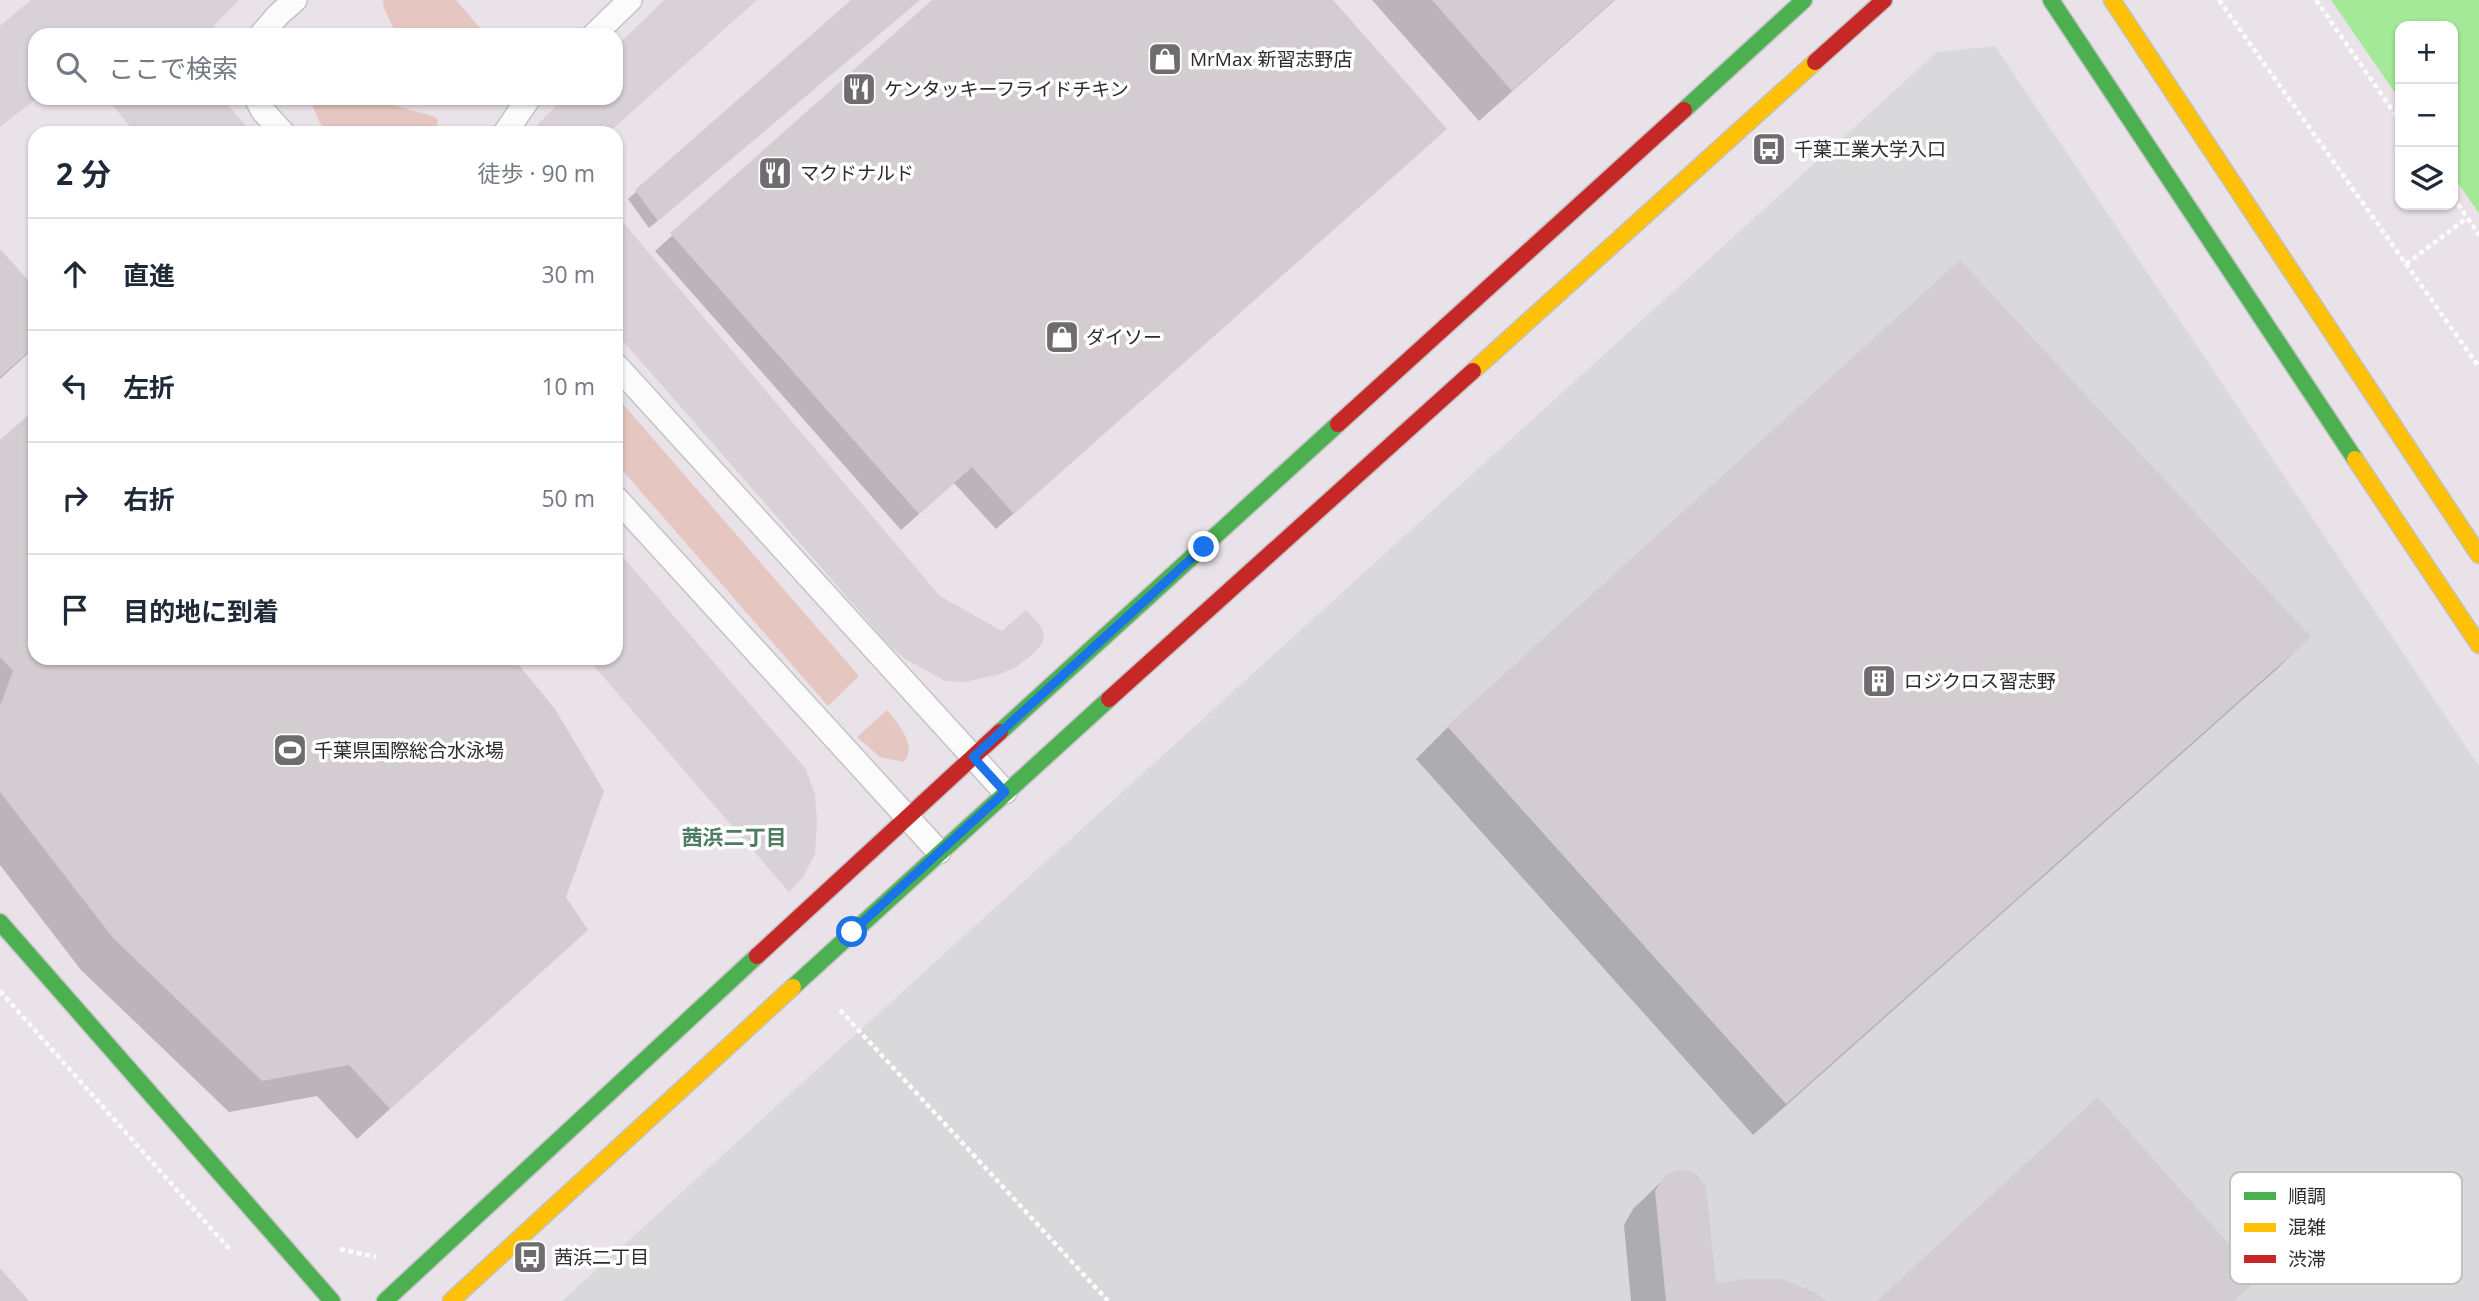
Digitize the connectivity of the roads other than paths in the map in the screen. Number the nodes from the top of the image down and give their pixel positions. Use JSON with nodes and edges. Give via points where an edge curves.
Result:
{"nodes":[{"id":1,"x":295,"y":0,"type":"edge"},
{"id":2,"x":630,"y":0,"type":"edge"},
{"id":3,"x":1804,"y":0,"type":"edge"},
{"id":4,"x":1884,"y":0,"type":"edge"},
{"id":5,"x":2051,"y":0,"type":"edge"},
{"id":6,"x":2112,"y":0,"type":"edge"},
{"id":7,"x":267,"y":28,"type":"edge"},
{"id":8,"x":601,"y":28,"type":"edge"},
{"id":9,"x":260,"y":105,"type":"edge"},
{"id":10,"x":524,"y":105,"type":"edge"},
{"id":11,"x":277,"y":126,"type":"edge"},
{"id":12,"x":510,"y":126,"type":"edge"},
{"id":13,"x":623,"y":374,"type":"edge"},
{"id":14,"x":623,"y":506,"type":"edge"},
{"id":15,"x":2479,"y":555,"type":"edge"},
{"id":16,"x":2479,"y":645,"type":"edge"},
{"id":17,"x":973,"y":757,"type":"junction"},
{"id":18,"x":1005,"y":792,"type":"junction"},
{"id":19,"x":907,"y":817,"type":"junction"},
{"id":20,"x":939,"y":852,"type":"junction"},
{"id":21,"x":0,"y":922,"type":"edge"},
{"id":22,"x":332,"y":1301,"type":"edge"},
{"id":23,"x":385,"y":1301,"type":"edge"},
{"id":24,"x":451,"y":1301,"type":"edge"}],
"edges":[{"from":1,"to":7,"type":"lane"},
{"from":2,"to":8,"type":"lane"},
{"from":3,"to":17,"type":"street"},
{"from":4,"to":18,"type":"street"},
{"from":5,"to":16,"type":"street"},
{"from":6,"to":15,"type":"street"},
{"from":9,"to":11,"type":"lane"},
{"from":10,"to":12,"type":"lane"},
{"from":13,"to":17,"type":"lane"},
{"from":14,"to":19,"type":"lane"},
{"from":17,"to":18,"type":"lane"},
{"from":17,"to":19,"type":"street"},
{"from":18,"to":20,"type":"street"},
{"from":19,"to":20,"type":"lane"},
{"from":19,"to":23,"type":"street"},
{"from":20,"to":24,"type":"street"},
{"from":21,"to":22,"type":"street"}]}
